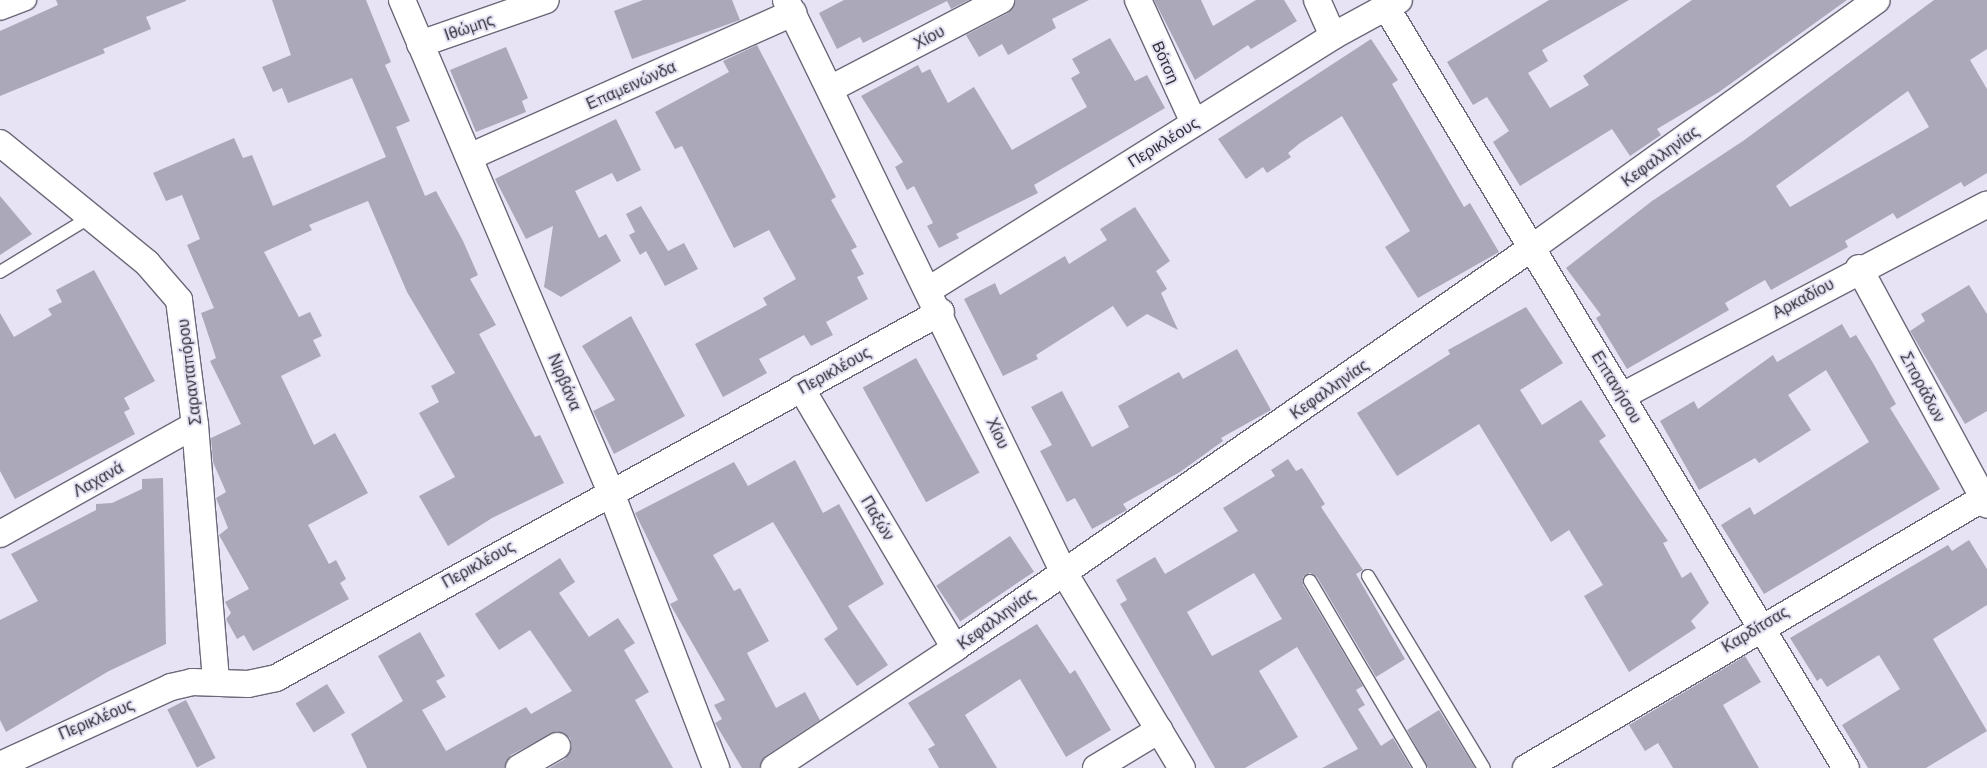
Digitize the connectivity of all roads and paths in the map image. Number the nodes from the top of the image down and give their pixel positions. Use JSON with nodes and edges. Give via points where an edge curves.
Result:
{"nodes":[{"id":1,"x":26,"y":0,"type":"edge"},
{"id":2,"x":402,"y":0,"type":"edge"},
{"id":3,"x":546,"y":0,"type":"edge"},
{"id":4,"x":1001,"y":0,"type":"edge"},
{"id":5,"x":1138,"y":0,"type":"edge"},
{"id":6,"x":1316,"y":0,"type":"edge"},
{"id":7,"x":1877,"y":0,"type":"edge"},
{"id":8,"x":1392,"y":4,"type":"edge"},
{"id":9,"x":790,"y":6,"type":"edge"},
{"id":10,"x":0,"y":10,"type":"edge"},
{"id":11,"x":1333,"y":36,"type":"junction"},
{"id":12,"x":420,"y":44,"type":"junction"},
{"id":13,"x":830,"y":89,"type":"junction"},
{"id":14,"x":1194,"y":123,"type":"junction"},
{"id":15,"x":0,"y":143,"type":"edge"},
{"id":16,"x":469,"y":157,"type":"junction"},
{"id":17,"x":1987,"y":204,"type":"edge"},
{"id":18,"x":90,"y":217,"type":"junction"},
{"id":19,"x":1532,"y":248,"type":"junction"},
{"id":20,"x":1859,"y":268,"type":"junction"},
{"id":21,"x":0,"y":272,"type":"edge"},
{"id":22,"x":936,"y":300,"type":"junction"},
{"id":23,"x":801,"y":388,"type":"junction"},
{"id":24,"x":1622,"y":396,"type":"junction"},
{"id":25,"x":195,"y":425,"type":"junction"},
{"id":26,"x":610,"y":490,"type":"junction"},
{"id":27,"x":1986,"y":499,"type":"edge"},
{"id":28,"x":0,"y":534,"type":"edge"},
{"id":29,"x":1063,"y":571,"type":"junction"},
{"id":30,"x":1368,"y":576,"type":"dead end"},
{"id":31,"x":1310,"y":581,"type":"dead end"},
{"id":32,"x":1762,"y":624,"type":"junction"},
{"id":33,"x":955,"y":648,"type":"junction"},
{"id":34,"x":216,"y":682,"type":"junction"},
{"id":35,"x":1159,"y":730,"type":"junction"},
{"id":36,"x":557,"y":746,"type":"dead end"},
{"id":37,"x":0,"y":766,"type":"edge"},
{"id":38,"x":519,"y":768,"type":"edge"},
{"id":39,"x":716,"y":768,"type":"edge"},
{"id":40,"x":774,"y":768,"type":"edge"},
{"id":41,"x":1096,"y":768,"type":"edge"},
{"id":42,"x":1182,"y":768,"type":"edge"},
{"id":43,"x":1420,"y":768,"type":"edge"},
{"id":44,"x":1484,"y":768,"type":"edge"},
{"id":45,"x":1526,"y":768,"type":"edge"},
{"id":46,"x":1846,"y":768,"type":"edge"}],
"edges":[{"from":1,"to":10,"type":"street"},
{"from":2,"to":12,"type":"street","name":"Νιρβάνα"},
{"from":3,"to":12,"type":"street","name":"Ιθώμης"},
{"from":4,"to":13,"type":"street","name":"Χίου"},
{"from":5,"to":14,"type":"street","name":"Βότση"},
{"from":6,"to":11,"type":"street"},
{"from":7,"to":19,"type":"street","name":"Κεφαλληνίας"},
{"from":8,"to":11,"type":"street","name":"Περικλέους"},
{"from":8,"to":19,"type":"street","name":"Επτανήσου"},
{"from":9,"to":13,"type":"street","name":"Χίου"},
{"from":9,"to":16,"type":"street","name":"Επαμεινώνδα"},
{"from":11,"to":14,"type":"street","name":"Περικλέους"},
{"from":12,"to":16,"type":"street","name":"Νιρβάνα"},
{"from":13,"to":22,"type":"street","name":"Χίου"},
{"from":14,"to":22,"type":"street","name":"Περικλέους"},
{"from":15,"to":18,"type":"street","name":"Σαρανταπόρου"},
{"from":16,"to":26,"type":"street","name":"Νιρβάνα"},
{"from":17,"to":20,"type":"street","name":"Αρκαδίου"},
{"from":18,"to":21,"type":"lane"},
{"from":18,"to":25,"type":"street","name":"Σαρανταπόρου","via":[[147,263],[179,300]]},
{"from":19,"to":24,"type":"street","name":"Επτανήσου"},
{"from":19,"to":29,"type":"street","name":"Κεφαλληνίας"},
{"from":20,"to":24,"type":"street","name":"Αρκαδίου"},
{"from":20,"to":27,"type":"street","name":"Σποράδων"},
{"from":22,"to":23,"type":"street","name":"Περικλέους"},
{"from":22,"to":29,"type":"street","name":"Χίου"},
{"from":23,"to":26,"type":"street","name":"Περικλέους"},
{"from":23,"to":33,"type":"street","name":"Παξών"},
{"from":24,"to":32,"type":"street","name":"Επτανήσου"},
{"from":25,"to":28,"type":"street","name":"Λαχανά"},
{"from":25,"to":34,"type":"street","name":"Σαρανταπόρου"},
{"from":26,"to":34,"type":"street","name":"Περικλέους","via":[[276,678],[248,684]]},
{"from":26,"to":39,"type":"street","name":"Νιρβάνα"},
{"from":27,"to":32,"type":"street","name":"Καρδίτσας"},
{"from":29,"to":33,"type":"street","name":"Κεφαλληνίας"},
{"from":29,"to":35,"type":"street","name":"Χίου"},
{"from":30,"to":44,"type":"lane"},
{"from":31,"to":43,"type":"lane"},
{"from":32,"to":45,"type":"street","name":"Καρδίτσας"},
{"from":32,"to":46,"type":"street","name":"Επτανήσου"},
{"from":33,"to":40,"type":"street","name":"Κεφαλληνίας"},
{"from":34,"to":37,"type":"street","name":"Περικλέους","via":[[171,687]]},
{"from":35,"to":41,"type":"street"},
{"from":35,"to":42,"type":"street","name":"Χίου"},
{"from":36,"to":38,"type":"street"}]}
